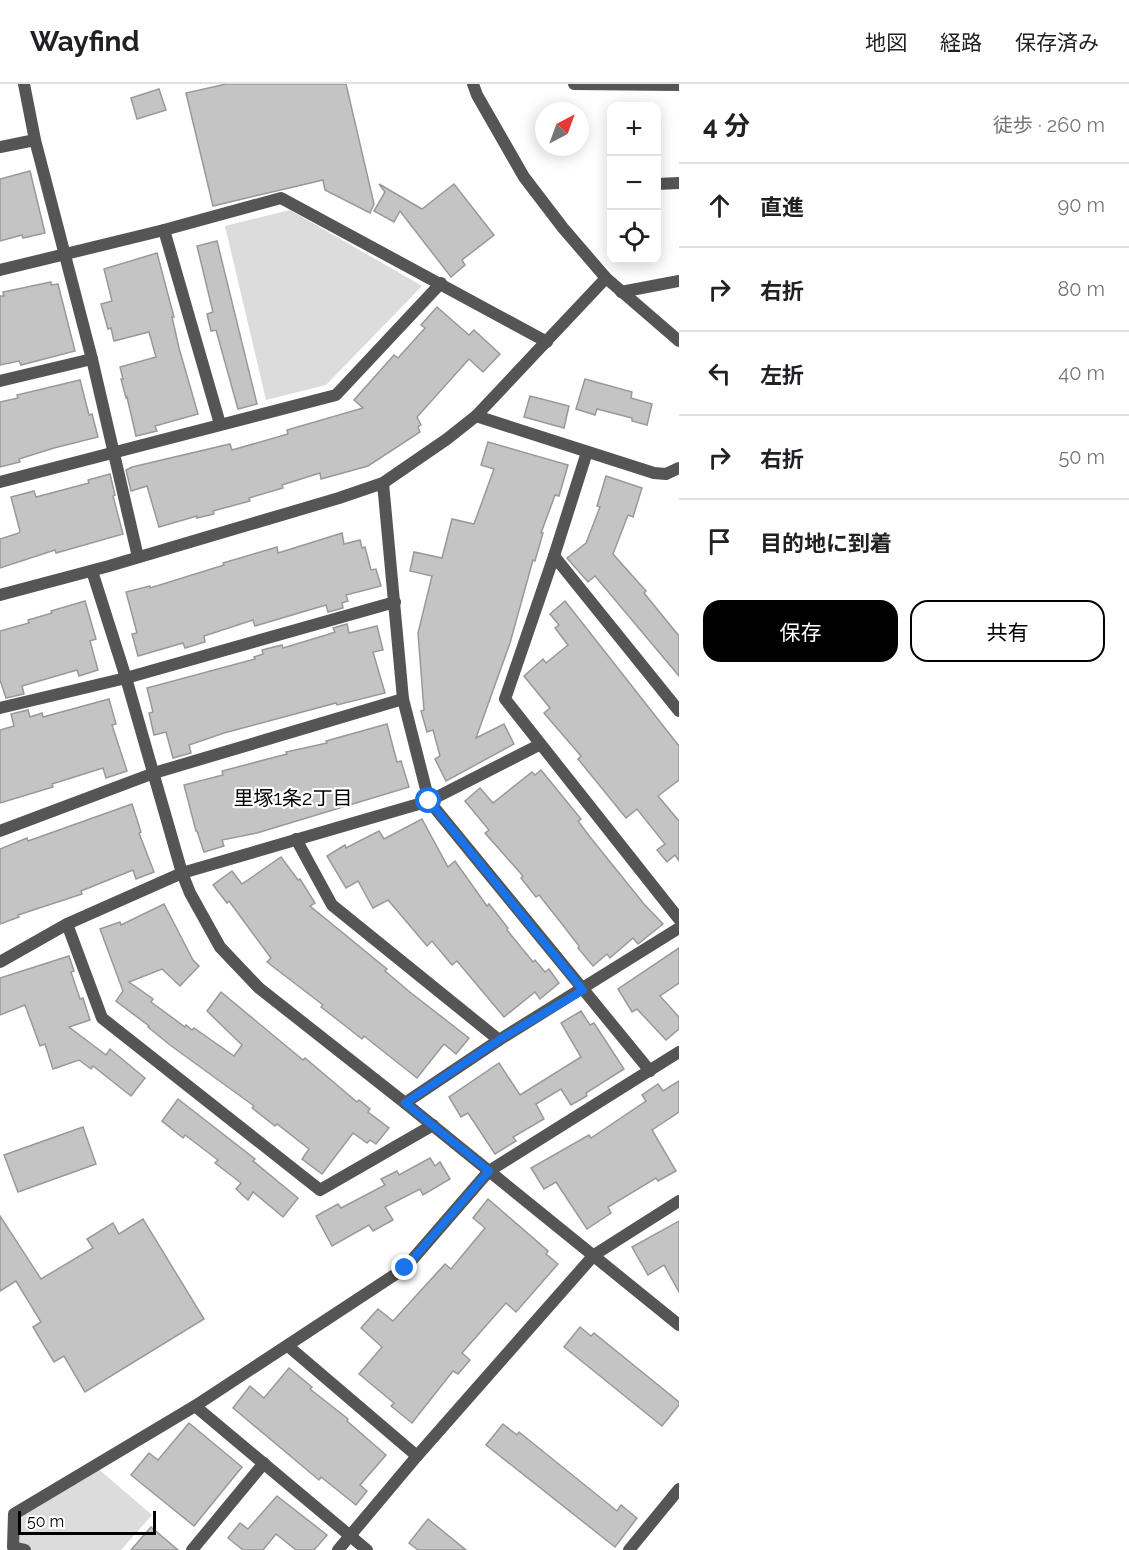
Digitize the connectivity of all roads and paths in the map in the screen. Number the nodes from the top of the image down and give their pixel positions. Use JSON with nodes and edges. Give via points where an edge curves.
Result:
{"nodes":[{"id":1,"x":24,"y":84,"type":"edge"},
{"id":2,"x":473,"y":84,"type":"edge"},
{"id":3,"x":574,"y":84,"type":"edge"},
{"id":4,"x":679,"y":85,"type":"edge"},
{"id":5,"x":35,"y":140,"type":"junction"},
{"id":6,"x":0,"y":147,"type":"edge"},
{"id":7,"x":679,"y":183,"type":"edge"},
{"id":8,"x":661,"y":184,"type":"edge"},
{"id":9,"x":164,"y":230,"type":"junction"},
{"id":10,"x":64,"y":255,"type":"junction"},
{"id":11,"x":0,"y":270,"type":"edge"},
{"id":12,"x":606,"y":278,"type":"junction"},
{"id":13,"x":679,"y":281,"type":"edge"},
{"id":14,"x":441,"y":284,"type":"junction"},
{"id":15,"x":621,"y":292,"type":"junction"},
{"id":16,"x":679,"y":341,"type":"edge"},
{"id":17,"x":547,"y":342,"type":"junction"},
{"id":18,"x":92,"y":359,"type":"junction"},
{"id":19,"x":0,"y":381,"type":"edge"},
{"id":20,"x":476,"y":416,"type":"junction"},
{"id":21,"x":220,"y":424,"type":"junction"},
{"id":22,"x":587,"y":452,"type":"junction"},
{"id":23,"x":113,"y":454,"type":"junction"},
{"id":24,"x":679,"y":468,"type":"edge"},
{"id":25,"x":0,"y":482,"type":"edge"},
{"id":26,"x":383,"y":483,"type":"junction"},
{"id":27,"x":554,"y":556,"type":"junction"},
{"id":28,"x":138,"y":557,"type":"junction"},
{"id":29,"x":92,"y":571,"type":"junction"},
{"id":30,"x":0,"y":595,"type":"edge"},
{"id":31,"x":395,"y":602,"type":"junction"},
{"id":32,"x":126,"y":678,"type":"junction"},
{"id":33,"x":403,"y":699,"type":"junction"},
{"id":34,"x":0,"y":708,"type":"edge"},
{"id":35,"x":679,"y":711,"type":"edge"},
{"id":36,"x":539,"y":745,"type":"junction"},
{"id":37,"x":154,"y":773,"type":"junction"},
{"id":38,"x":429,"y":801,"type":"junction"},
{"id":39,"x":0,"y":831,"type":"edge"},
{"id":40,"x":296,"y":839,"type":"junction"},
{"id":41,"x":182,"y":873,"type":"junction"},
{"id":42,"x":679,"y":919,"type":"edge"},
{"id":43,"x":67,"y":924,"type":"junction"},
{"id":44,"x":679,"y":928,"type":"edge"},
{"id":45,"x":0,"y":962,"type":"edge"},
{"id":46,"x":583,"y":990,"type":"junction"},
{"id":47,"x":499,"y":1040,"type":"junction"},
{"id":48,"x":679,"y":1052,"type":"edge"},
{"id":49,"x":650,"y":1071,"type":"junction"},
{"id":50,"x":405,"y":1103,"type":"junction"},
{"id":51,"x":433,"y":1125,"type":"junction"},
{"id":52,"x":489,"y":1171,"type":"junction"},
{"id":53,"x":679,"y":1202,"type":"edge"},
{"id":54,"x":594,"y":1255,"type":"junction"},
{"id":55,"x":677,"y":1321,"type":"edge"},
{"id":56,"x":288,"y":1347,"type":"junction"},
{"id":57,"x":195,"y":1406,"type":"junction"},
{"id":58,"x":417,"y":1456,"type":"junction"},
{"id":59,"x":264,"y":1463,"type":"junction"},
{"id":60,"x":679,"y":1489,"type":"edge"},
{"id":61,"x":350,"y":1536,"type":"junction"},
{"id":62,"x":25,"y":1550,"type":"edge"},
{"id":63,"x":192,"y":1550,"type":"edge"},
{"id":64,"x":338,"y":1550,"type":"edge"},
{"id":65,"x":367,"y":1550,"type":"edge"},
{"id":66,"x":629,"y":1550,"type":"edge"}],
"edges":[{"from":1,"to":5,"type":"street"},
{"from":2,"to":12,"type":"street","via":[[524,177]]},
{"from":3,"to":4,"type":"street"},
{"from":5,"to":6,"type":"street"},
{"from":5,"to":10,"type":"street"},
{"from":7,"to":8,"type":"street"},
{"from":9,"to":10,"type":"street"},
{"from":9,"to":14,"type":"street","via":[[281,198]]},
{"from":9,"to":21,"type":"street"},
{"from":10,"to":11,"type":"street"},
{"from":10,"to":18,"type":"street"},
{"from":12,"to":15,"type":"street"},
{"from":12,"to":17,"type":"street"},
{"from":13,"to":15,"type":"street"},
{"from":14,"to":17,"type":"street"},
{"from":14,"to":21,"type":"street","via":[[336,395]]},
{"from":15,"to":16,"type":"street"},
{"from":17,"to":20,"type":"street"},
{"from":18,"to":19,"type":"street"},
{"from":18,"to":23,"type":"street"},
{"from":20,"to":22,"type":"street"},
{"from":20,"to":26,"type":"street"},
{"from":21,"to":23,"type":"street"},
{"from":22,"to":24,"type":"street","via":[[654,473],[666,474]]},
{"from":22,"to":27,"type":"street"},
{"from":23,"to":25,"type":"street"},
{"from":23,"to":28,"type":"street"},
{"from":26,"to":28,"type":"street"},
{"from":26,"to":31,"type":"street"},
{"from":27,"to":35,"type":"street"},
{"from":27,"to":36,"type":"street","via":[[505,699]]},
{"from":28,"to":29,"type":"street"},
{"from":29,"to":30,"type":"street"},
{"from":29,"to":32,"type":"street"},
{"from":31,"to":32,"type":"street"},
{"from":31,"to":33,"type":"street"},
{"from":32,"to":34,"type":"street"},
{"from":32,"to":37,"type":"street"},
{"from":33,"to":37,"type":"street"},
{"from":33,"to":38,"type":"street"},
{"from":36,"to":38,"type":"street"},
{"from":36,"to":42,"type":"street"},
{"from":37,"to":39,"type":"street"},
{"from":37,"to":41,"type":"street"},
{"from":38,"to":40,"type":"street"},
{"from":38,"to":46,"type":"street"},
{"from":40,"to":41,"type":"street"},
{"from":40,"to":47,"type":"street","via":[[332,905]]},
{"from":41,"to":43,"type":"street"},
{"from":41,"to":50,"type":"street","via":[[220,946],[260,988]]},
{"from":43,"to":45,"type":"street"},
{"from":43,"to":51,"type":"street","via":[[102,1018],[320,1190]]},
{"from":44,"to":46,"type":"street"},
{"from":46,"to":47,"type":"street"},
{"from":46,"to":49,"type":"street"},
{"from":47,"to":50,"type":"street"},
{"from":48,"to":49,"type":"street"},
{"from":49,"to":52,"type":"street"},
{"from":50,"to":51,"type":"street"},
{"from":51,"to":52,"type":"street"},
{"from":52,"to":54,"type":"street"},
{"from":52,"to":56,"type":"street","via":[[405,1268]]},
{"from":53,"to":54,"type":"street"},
{"from":54,"to":55,"type":"street"},
{"from":54,"to":58,"type":"street"},
{"from":56,"to":57,"type":"street"},
{"from":56,"to":58,"type":"street"},
{"from":57,"to":59,"type":"street"},
{"from":57,"to":62,"type":"street","via":[[14,1514],[13,1547]]},
{"from":58,"to":61,"type":"street"},
{"from":59,"to":61,"type":"street"},
{"from":59,"to":63,"type":"street"},
{"from":60,"to":66,"type":"street"},
{"from":61,"to":64,"type":"street"},
{"from":61,"to":65,"type":"street"}]}
